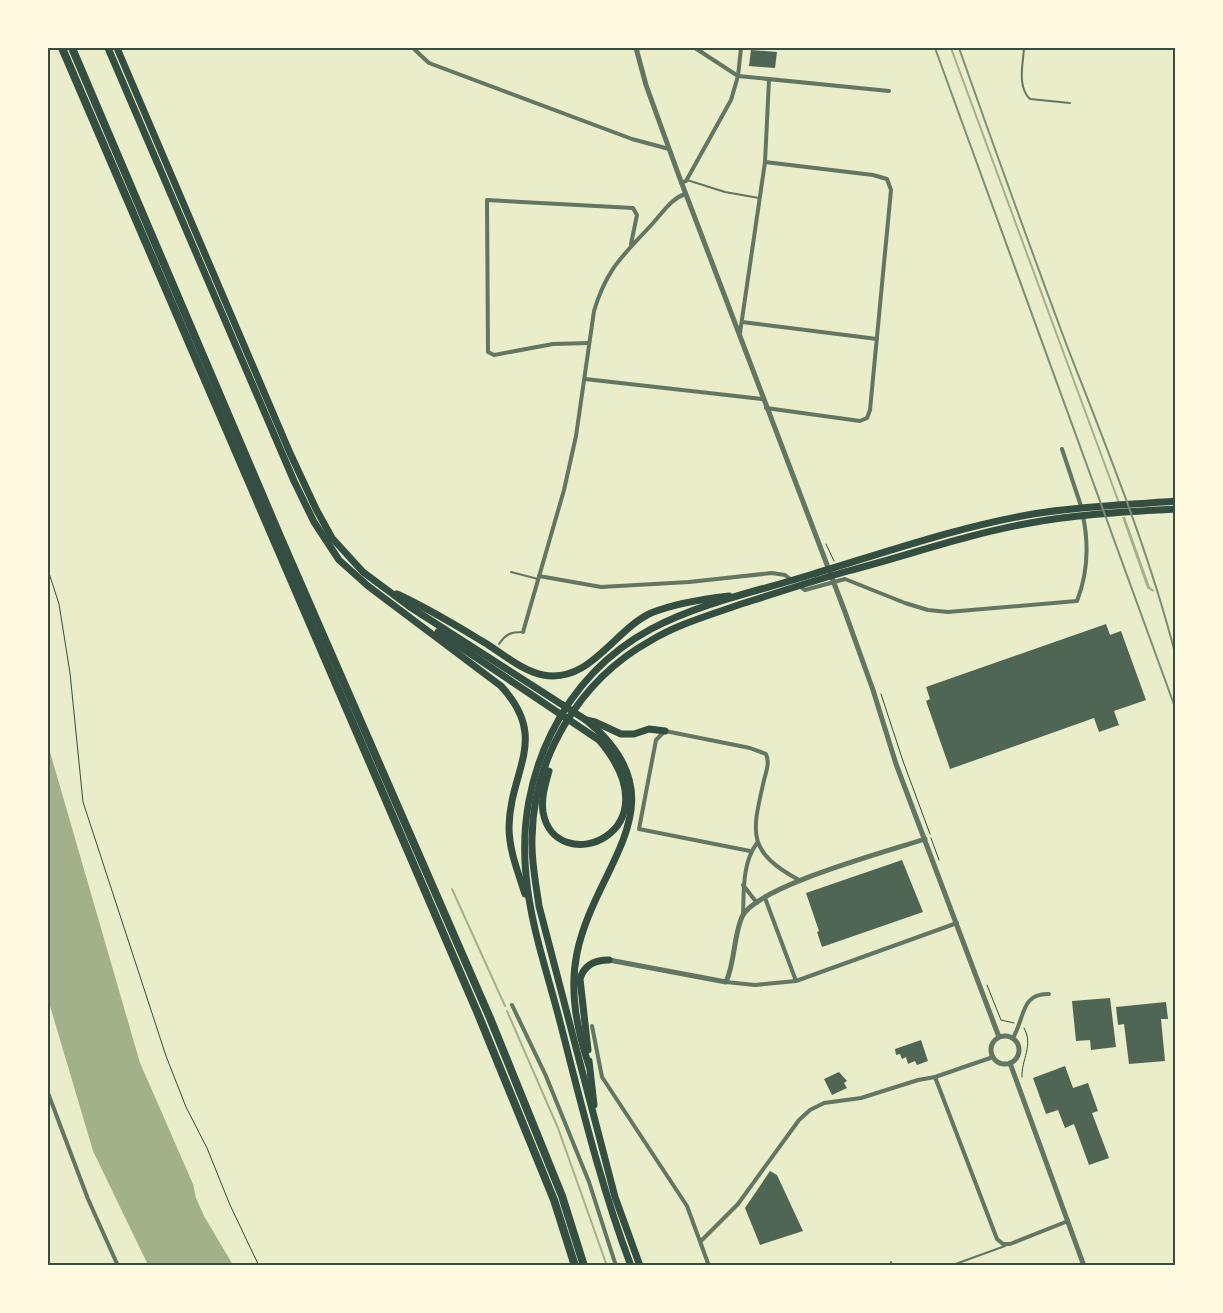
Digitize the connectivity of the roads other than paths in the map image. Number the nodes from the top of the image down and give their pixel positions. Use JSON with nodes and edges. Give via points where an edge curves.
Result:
{"nodes":[{"id":1,"x":62,"y":48,"type":"edge"},
{"id":2,"x":72,"y":48,"type":"edge"},
{"id":3,"x":104,"y":48,"type":"edge"},
{"id":4,"x":108,"y":48,"type":"edge"},
{"id":5,"x":117,"y":48,"type":"edge"},
{"id":6,"x":415,"y":48,"type":"edge"},
{"id":7,"x":636,"y":48,"type":"edge"},
{"id":8,"x":695,"y":48,"type":"edge"},
{"id":9,"x":741,"y":48,"type":"edge"},
{"id":10,"x":1024,"y":48,"type":"edge"},
{"id":11,"x":116,"y":68,"type":"junction"},
{"id":12,"x":738,"y":76,"type":"junction"},
{"id":13,"x":769,"y":80,"type":"junction"},
{"id":14,"x":890,"y":91,"type":"dead end"},
{"id":15,"x":1070,"y":103,"type":"dead end"},
{"id":16,"x":669,"y":149,"type":"junction"},
{"id":17,"x":764,"y":162,"type":"junction"},
{"id":18,"x":687,"y":180,"type":"junction"},
{"id":19,"x":681,"y":183,"type":"junction"},
{"id":20,"x":685,"y":194,"type":"junction"},
{"id":21,"x":760,"y":198,"type":"junction"},
{"id":22,"x":632,"y":244,"type":"junction"},
{"id":23,"x":742,"y":322,"type":"junction"},
{"id":24,"x":740,"y":338,"type":"junction"},
{"id":25,"x":877,"y":340,"type":"junction"},
{"id":26,"x":589,"y":343,"type":"junction"},
{"id":27,"x":585,"y":379,"type":"junction"},
{"id":28,"x":762,"y":399,"type":"junction"},
{"id":29,"x":766,"y":408,"type":"junction"},
{"id":30,"x":1062,"y":449,"type":"dead end"},
{"id":31,"x":1176,"y":501,"type":"edge"},
{"id":32,"x":1176,"y":508,"type":"edge"},
{"id":33,"x":511,"y":572,"type":"dead end"},
{"id":34,"x":538,"y":577,"type":"junction"},
{"id":35,"x":832,"y":582,"type":"junction"},
{"id":36,"x":383,"y":587,"type":"junction"},
{"id":37,"x":770,"y":591,"type":"junction"},
{"id":38,"x":747,"y":594,"type":"junction"},
{"id":39,"x":409,"y":616,"type":"junction"},
{"id":40,"x":523,"y":632,"type":"joint"},
{"id":41,"x":499,"y":644,"type":"dead end"},
{"id":42,"x":586,"y":720,"type":"junction"},
{"id":43,"x":665,"y":731,"type":"junction"},
{"id":44,"x":557,"y":737,"type":"junction"},
{"id":45,"x":926,"y":839,"type":"junction"},
{"id":46,"x":757,"y":843,"type":"junction"},
{"id":47,"x":750,"y":851,"type":"junction"},
{"id":48,"x":799,"y":880,"type":"junction"},
{"id":49,"x":744,"y":885,"type":"junction"},
{"id":50,"x":765,"y":898,"type":"junction"},
{"id":51,"x":758,"y":903,"type":"junction"},
{"id":52,"x":531,"y":913,"type":"junction"},
{"id":53,"x":743,"y":915,"type":"junction"},
{"id":54,"x":958,"y":923,"type":"junction"},
{"id":55,"x":609,"y":960,"type":"joint"},
{"id":56,"x":796,"y":980,"type":"junction"},
{"id":57,"x":726,"y":982,"type":"junction"},
{"id":58,"x":1049,"y":994,"type":"dead end"},
{"id":59,"x":512,"y":1005,"type":"dead end"},
{"id":60,"x":592,"y":1026,"type":"dead end"},
{"id":61,"x":999,"y":1037,"type":"junction"},
{"id":62,"x":1013,"y":1038,"type":"junction"},
{"id":63,"x":993,"y":1057,"type":"junction"},
{"id":64,"x":1010,"y":1063,"type":"junction"},
{"id":65,"x":590,"y":1066,"type":"junction"},
{"id":66,"x":935,"y":1077,"type":"junction"},
{"id":67,"x":48,"y":1093,"type":"edge"},
{"id":68,"x":595,"y":1124,"type":"junction"},
{"id":69,"x":1068,"y":1221,"type":"junction"},
{"id":70,"x":701,"y":1241,"type":"junction"},
{"id":71,"x":1010,"y":1244,"type":"junction"},
{"id":72,"x":891,"y":1262,"type":"dead end"},
{"id":73,"x":118,"y":1266,"type":"edge"},
{"id":74,"x":575,"y":1266,"type":"edge"},
{"id":75,"x":584,"y":1266,"type":"edge"},
{"id":76,"x":616,"y":1266,"type":"edge"},
{"id":77,"x":631,"y":1266,"type":"edge"},
{"id":78,"x":640,"y":1266,"type":"edge"},
{"id":79,"x":709,"y":1266,"type":"edge"},
{"id":80,"x":892,"y":1266,"type":"edge"},
{"id":81,"x":950,"y":1266,"type":"edge"},
{"id":82,"x":1084,"y":1266,"type":"edge"}],
"edges":[{"from":1,"to":74,"type":"highway","via":[[478,1014],[554,1200]]},
{"from":2,"to":75,"type":"highway","via":[[490,1018],[562,1196]]},
{"from":3,"to":11,"type":"highway"},
{"from":4,"to":11,"type":"highway"},
{"from":5,"to":36,"type":"highway","via":[[316,510],[332,538]]},
{"from":6,"to":16,"type":"street","via":[[429,63],[632,139]]},
{"from":7,"to":16,"type":"street"},
{"from":8,"to":12,"type":"street"},
{"from":9,"to":12,"type":"street"},
{"from":10,"to":15,"type":"lane","via":[[1022,84],[1026,95],[1030,99]]},
{"from":11,"to":39,"type":"highway","via":[[314,522],[339,560]]},
{"from":12,"to":13,"type":"street"},
{"from":12,"to":18,"type":"street","via":[[731,100]]},
{"from":13,"to":14,"type":"street"},
{"from":13,"to":17,"type":"street"},
{"from":16,"to":19,"type":"street"},
{"from":17,"to":21,"type":"street"},
{"from":17,"to":25,"type":"street","via":[[887,179],[891,190]]},
{"from":18,"to":19,"type":"street"},
{"from":18,"to":21,"type":"lane","via":[[725,192]]},
{"from":19,"to":20,"type":"street"},
{"from":20,"to":22,"type":"street","via":[[671,202]]},
{"from":20,"to":24,"type":"street"},
{"from":21,"to":23,"type":"street"},
{"from":22,"to":26,"type":"street","via":[[603,283]]},
{"from":22,"to":26,"type":"street","via":[[637,215],[633,208],[487,200],[488,352],[494,355],[553,344]]},
{"from":23,"to":24,"type":"street"},
{"from":23,"to":25,"type":"street"},
{"from":24,"to":28,"type":"street"},
{"from":25,"to":29,"type":"street","via":[[867,418],[860,421]]},
{"from":26,"to":27,"type":"street"},
{"from":27,"to":28,"type":"street"},
{"from":27,"to":34,"type":"street","via":[[564,490]]},
{"from":28,"to":29,"type":"street"},
{"from":29,"to":35,"type":"street"},
{"from":30,"to":35,"type":"street","via":[[1081,504],[1087,541],[1083,584],[1077,601],[948,612],[905,603],[849,580]]},
{"from":31,"to":37,"type":"highway","via":[[1072,509],[1007,520]]},
{"from":32,"to":37,"type":"highway","via":[[1074,517],[999,529]]},
{"from":33,"to":34,"type":"lane"},
{"from":34,"to":35,"type":"street","via":[[601,587],[780,573],[803,590]]},
{"from":34,"to":40,"type":"street"},
{"from":35,"to":45,"type":"street"},
{"from":36,"to":38,"type":"highway","via":[[428,608],[526,668],[554,676],[584,668],[636,622],[668,607]]},
{"from":36,"to":42,"type":"highway","via":[[441,628]]},
{"from":37,"to":38,"type":"highway"},
{"from":37,"to":44,"type":"highway","via":[[688,622],[624,657],[576,706]]},
{"from":38,"to":52,"type":"highway","via":[[686,614],[632,641],[592,675],[559,717],[536,768],[525,818],[526,874]]},
{"from":39,"to":44,"type":"highway","via":[[572,720],[599,740],[613,756],[623,784],[624,811],[613,832],[596,843],[567,841],[556,833],[544,814],[544,791]]},
{"from":39,"to":52,"type":"highway","via":[[466,657],[511,696],[523,720],[526,750],[509,826],[516,867]]},
{"from":40,"to":41,"type":"lane","via":[[511,632]]},
{"from":42,"to":43,"type":"highway","via":[[621,734],[649,729]]},
{"from":42,"to":65,"type":"highway","via":[[606,736],[620,757],[630,781],[632,807],[628,827],[577,953],[573,992],[583,1047]]},
{"from":43,"to":46,"type":"street","via":[[766,754],[767,767],[754,830]]},
{"from":43,"to":47,"type":"street","via":[[656,740],[638,829]]},
{"from":44,"to":68,"type":"highway","via":[[538,790],[532,837],[534,870],[539,906]]},
{"from":45,"to":48,"type":"street"},
{"from":45,"to":54,"type":"street"},
{"from":46,"to":47,"type":"street"},
{"from":46,"to":48,"type":"street","via":[[770,860]]},
{"from":47,"to":49,"type":"street"},
{"from":48,"to":50,"type":"street"},
{"from":49,"to":51,"type":"street"},
{"from":49,"to":53,"type":"street"},
{"from":50,"to":51,"type":"street"},
{"from":50,"to":56,"type":"street"},
{"from":51,"to":53,"type":"street"},
{"from":52,"to":77,"type":"highway","via":[[612,1215]]},
{"from":53,"to":57,"type":"street"},
{"from":54,"to":56,"type":"street"},
{"from":54,"to":61,"type":"street"},
{"from":55,"to":57,"type":"street"},
{"from":55,"to":65,"type":"highway","via":[[593,962],[580,979]]},
{"from":56,"to":57,"type":"street","via":[[756,985]]},
{"from":58,"to":62,"type":"street","via":[[1029,1000]]},
{"from":59,"to":76,"type":"street","via":[[546,1076],[589,1182]]},
{"from":60,"to":70,"type":"street","via":[[602,1078],[688,1206]]},
{"from":61,"to":62,"type":"street"},
{"from":61,"to":63,"type":"street","via":[[992,1045]]},
{"from":62,"to":64,"type":"street","via":[[1019,1052]]},
{"from":63,"to":64,"type":"street","via":[[999,1063]]},
{"from":63,"to":66,"type":"street"},
{"from":64,"to":69,"type":"street"},
{"from":65,"to":68,"type":"highway"},
{"from":66,"to":70,"type":"street","via":[[861,1098],[824,1103],[810,1110],[799,1120],[738,1204]]},
{"from":66,"to":71,"type":"street","via":[[994,1233],[1003,1244]]},
{"from":67,"to":73,"type":"street","via":[[88,1199]]},
{"from":68,"to":78,"type":"highway","via":[[615,1197]]},
{"from":69,"to":71,"type":"street"},
{"from":69,"to":82,"type":"street"},
{"from":70,"to":79,"type":"street"},
{"from":71,"to":81,"type":"lane"},
{"from":72,"to":80,"type":"lane"}]}
